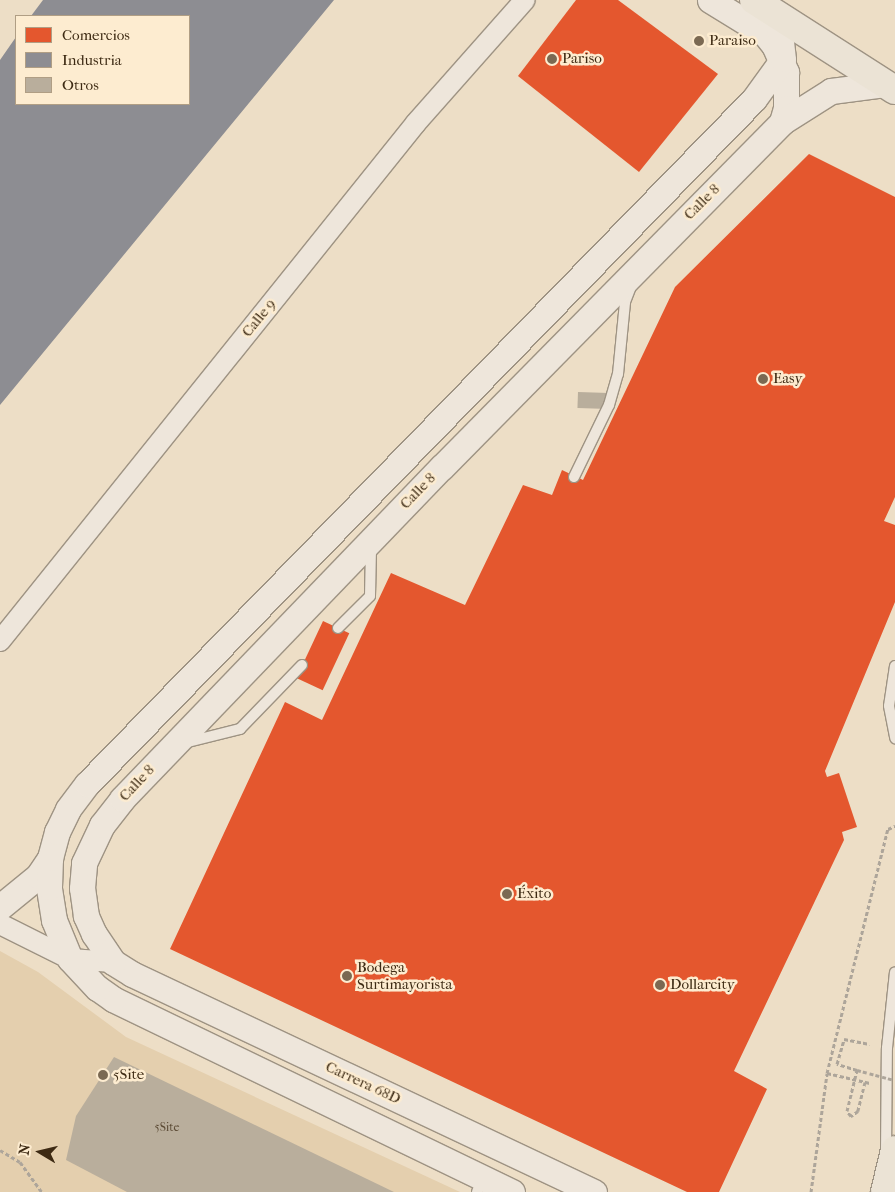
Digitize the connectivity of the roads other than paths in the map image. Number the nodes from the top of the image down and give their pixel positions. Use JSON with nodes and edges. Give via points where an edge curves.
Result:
{"nodes":[{"id":1,"x":525,"y":0,"type":"edge"},
{"id":2,"x":710,"y":0,"type":"edge"},
{"id":3,"x":754,"y":0,"type":"edge"},
{"id":4,"x":778,"y":16,"type":"junction"},
{"id":5,"x":782,"y":59,"type":"junction"},
{"id":6,"x":890,"y":87,"type":"edge"},
{"id":7,"x":782,"y":122,"type":"junction"},
{"id":8,"x":640,"y":264,"type":"junction"},
{"id":9,"x":574,"y":477,"type":"dead end"},
{"id":10,"x":371,"y":540,"type":"junction"},
{"id":11,"x":338,"y":628,"type":"dead end"},
{"id":12,"x":0,"y":641,"type":"edge"},
{"id":13,"x":302,"y":665,"type":"dead end"},
{"id":14,"x":895,"y":666,"type":"edge"},
{"id":15,"x":895,"y":738,"type":"edge"},
{"id":16,"x":173,"y":745,"type":"junction"},
{"id":17,"x":50,"y":858,"type":"junction"},
{"id":18,"x":0,"y":907,"type":"edge"},
{"id":19,"x":0,"y":924,"type":"edge"},
{"id":20,"x":70,"y":959,"type":"junction"},
{"id":21,"x":122,"y":968,"type":"junction"},
{"id":22,"x":895,"y":972,"type":"edge"},
{"id":23,"x":895,"y":1150,"type":"edge"},
{"id":24,"x":480,"y":1185,"type":"edge"},
{"id":25,"x":885,"y":1190,"type":"edge"},
{"id":26,"x":512,"y":1192,"type":"edge"},
{"id":27,"x":594,"y":1192,"type":"edge"}],
"edges":[{"from":1,"to":12,"type":"street","name":"Calle 9","via":[[416,123]]},
{"from":2,"to":5,"type":"street","via":[[765,34]]},
{"from":3,"to":4,"type":"main road"},
{"from":4,"to":5,"type":"street"},
{"from":4,"to":6,"type":"main road"},
{"from":5,"to":7,"type":"street","via":[[787,90]]},
{"from":5,"to":17,"type":"street","via":[[754,98],[87,784],[68,809]]},
{"from":6,"to":7,"type":"street","name":"Calle 8","via":[[832,91]]},
{"from":7,"to":8,"type":"street","name":"Calle 8"},
{"from":8,"to":9,"type":"lane","via":[[625,302],[618,374],[610,405]]},
{"from":8,"to":10,"type":"street","name":"Calle 8"},
{"from":10,"to":11,"type":"lane","via":[[370,596]]},
{"from":10,"to":16,"type":"street","name":"Calle 8"},
{"from":13,"to":16,"type":"lane","via":[[240,729]]},
{"from":14,"to":15,"type":"lane","via":[[889,706]]},
{"from":16,"to":21,"type":"street","name":"Calle 8","via":[[102,825],[84,863],[82,888],[86,916],[94,934]]},
{"from":17,"to":18,"type":"street","via":[[38,876]]},
{"from":17,"to":20,"type":"street","via":[[48,887],[54,920]]},
{"from":19,"to":20,"type":"street","name":"Carrera 68D"},
{"from":20,"to":21,"type":"street","name":"Carrera 68D"},
{"from":20,"to":24,"type":"street","name":"Carrera 68D","via":[[97,988],[113,999]]},
{"from":21,"to":27,"type":"street","name":"Carrera 68D"},
{"from":22,"to":25,"type":"lane","via":[[885,1087]]},
{"from":23,"to":25,"type":"main road"},
{"from":24,"to":26,"type":"street","name":"Carrera 68D"}]}
